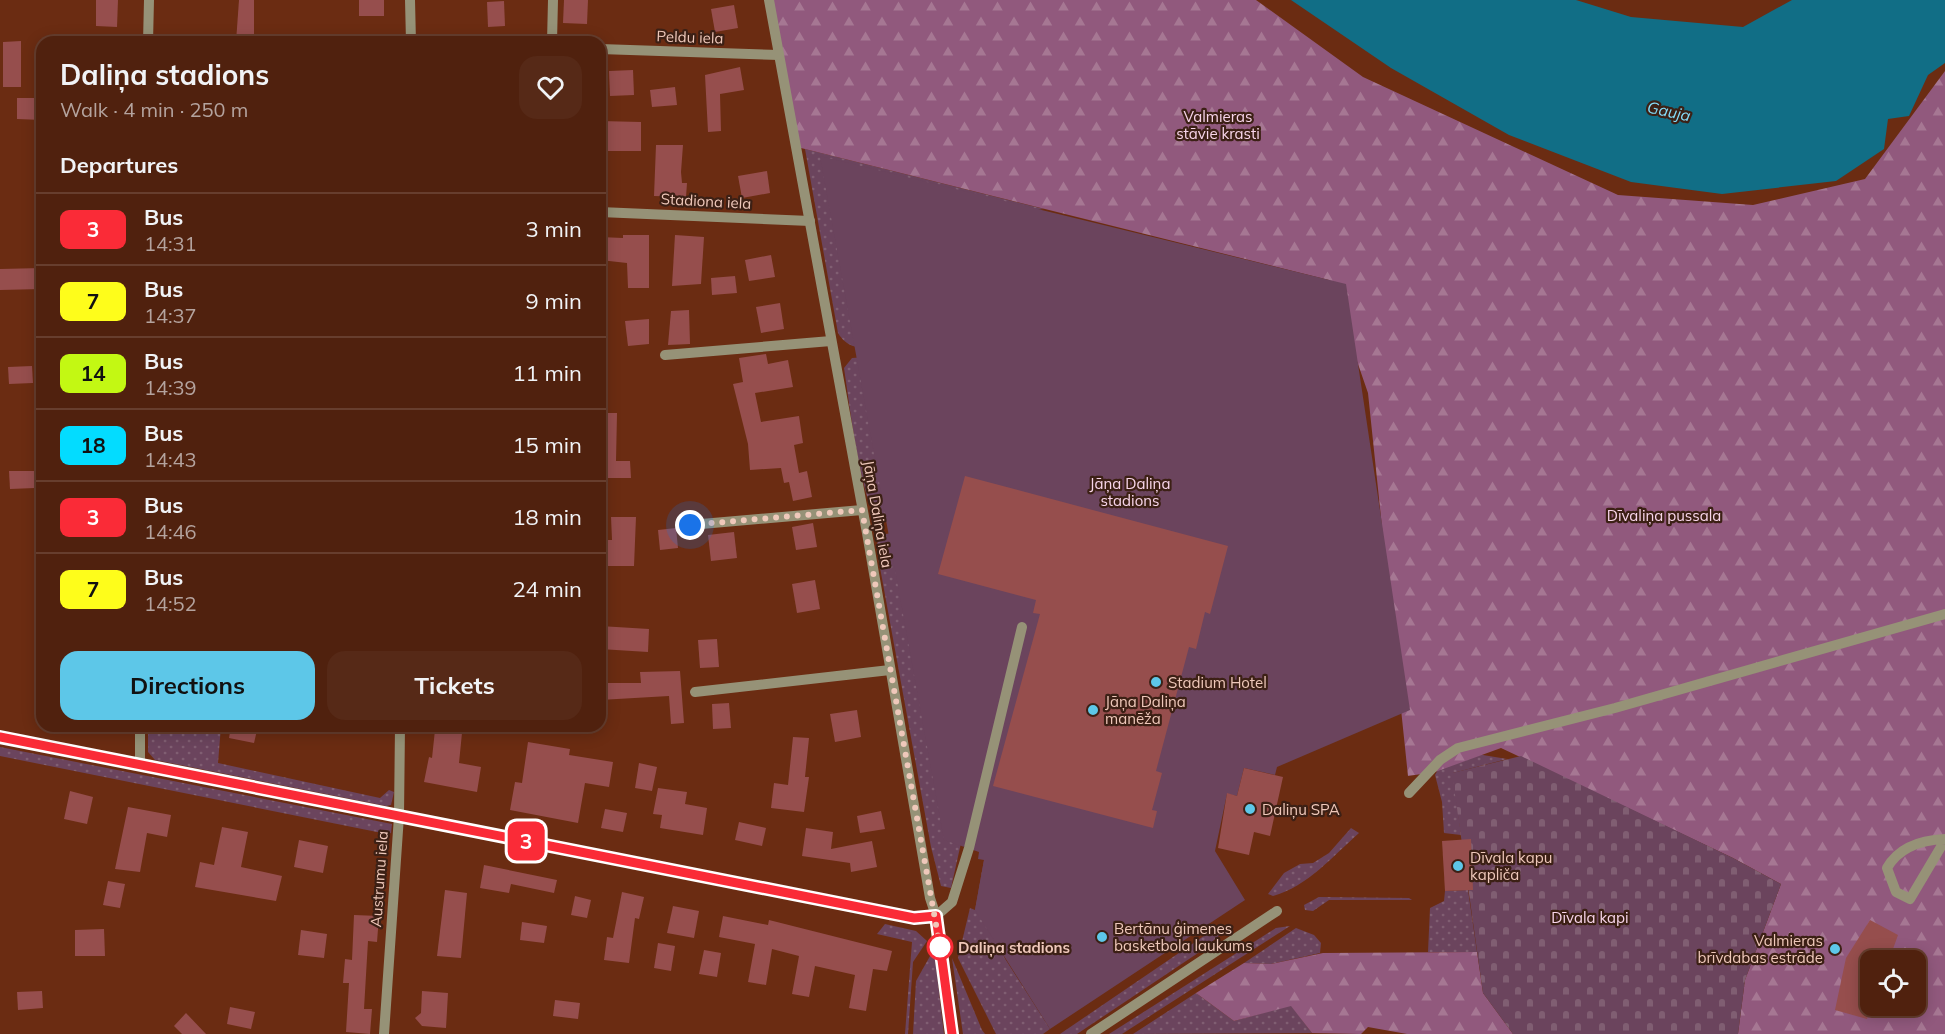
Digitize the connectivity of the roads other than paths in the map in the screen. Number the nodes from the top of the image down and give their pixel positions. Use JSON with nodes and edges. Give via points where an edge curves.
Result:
{"nodes":[{"id":1,"x":149,"y":0,"type":"edge"},
{"id":2,"x":410,"y":0,"type":"edge"},
{"id":3,"x":553,"y":0,"type":"edge"},
{"id":4,"x":769,"y":0,"type":"edge"},
{"id":5,"x":148,"y":36,"type":"edge"},
{"id":6,"x":411,"y":36,"type":"edge"},
{"id":7,"x":552,"y":36,"type":"edge"},
{"id":8,"x":606,"y":49,"type":"edge"},
{"id":9,"x":779,"y":55,"type":"junction"},
{"id":10,"x":606,"y":212,"type":"edge"},
{"id":11,"x":810,"y":221,"type":"junction"},
{"id":12,"x":831,"y":341,"type":"junction"},
{"id":13,"x":665,"y":355,"type":"dead end"},
{"id":14,"x":862,"y":510,"type":"junction"},
{"id":15,"x":690,"y":525,"type":"dead end"},
{"id":16,"x":1945,"y":614,"type":"edge"},
{"id":17,"x":1022,"y":627,"type":"dead end"},
{"id":18,"x":890,"y":670,"type":"junction"},
{"id":19,"x":695,"y":692,"type":"dead end"},
{"id":20,"x":140,"y":732,"type":"edge"},
{"id":21,"x":400,"y":732,"type":"edge"},
{"id":22,"x":0,"y":737,"type":"edge"},
{"id":23,"x":140,"y":764,"type":"junction"},
{"id":24,"x":1409,"y":792,"type":"dead end"},
{"id":25,"x":399,"y":816,"type":"junction"},
{"id":26,"x":1945,"y":840,"type":"edge"},
{"id":27,"x":1276,"y":911,"type":"dead end"},
{"id":28,"x":936,"y":916,"type":"junction"},
{"id":29,"x":384,"y":1034,"type":"edge"},
{"id":30,"x":952,"y":1034,"type":"edge"},
{"id":31,"x":1092,"y":1034,"type":"edge"}],
"edges":[{"from":1,"to":5,"type":"street"},
{"from":2,"to":6,"type":"street"},
{"from":3,"to":7,"type":"street"},
{"from":4,"to":9,"type":"street","name":"Jāņa Daliņa iela"},
{"from":8,"to":9,"type":"street","name":"Peldu iela"},
{"from":9,"to":11,"type":"street","name":"Jāņa Daliņa iela"},
{"from":10,"to":11,"type":"street","name":"Stadiona iela"},
{"from":11,"to":12,"type":"street","name":"Jāņa Daliņa iela"},
{"from":12,"to":13,"type":"street"},
{"from":12,"to":14,"type":"street","name":"Jāņa Daliņa iela"},
{"from":14,"to":15,"type":"street"},
{"from":14,"to":18,"type":"street","name":"Jāņa Daliņa iela"},
{"from":16,"to":24,"type":"street","via":[[1615,708],[1458,748],[1440,760]]},
{"from":17,"to":28,"type":"street","via":[[969,848],[952,902]]},
{"from":18,"to":19,"type":"street"},
{"from":18,"to":28,"type":"street","name":"Jāņa Daliņa iela"},
{"from":20,"to":23,"type":"street"},
{"from":21,"to":25,"type":"street","name":"Austrumu iela"},
{"from":22,"to":23,"type":"street"},
{"from":23,"to":25,"type":"street"},
{"from":25,"to":28,"type":"street","via":[[914,918]]},
{"from":25,"to":29,"type":"street","name":"Austrumu iela"},
{"from":26,"to":26,"type":"street","via":[[1910,899],[1896,892],[1887,868],[1893,858],[1932,839]]},
{"from":27,"to":31,"type":"street"},
{"from":28,"to":30,"type":"street","name":"Jāņa Daliņa iela"}]}
